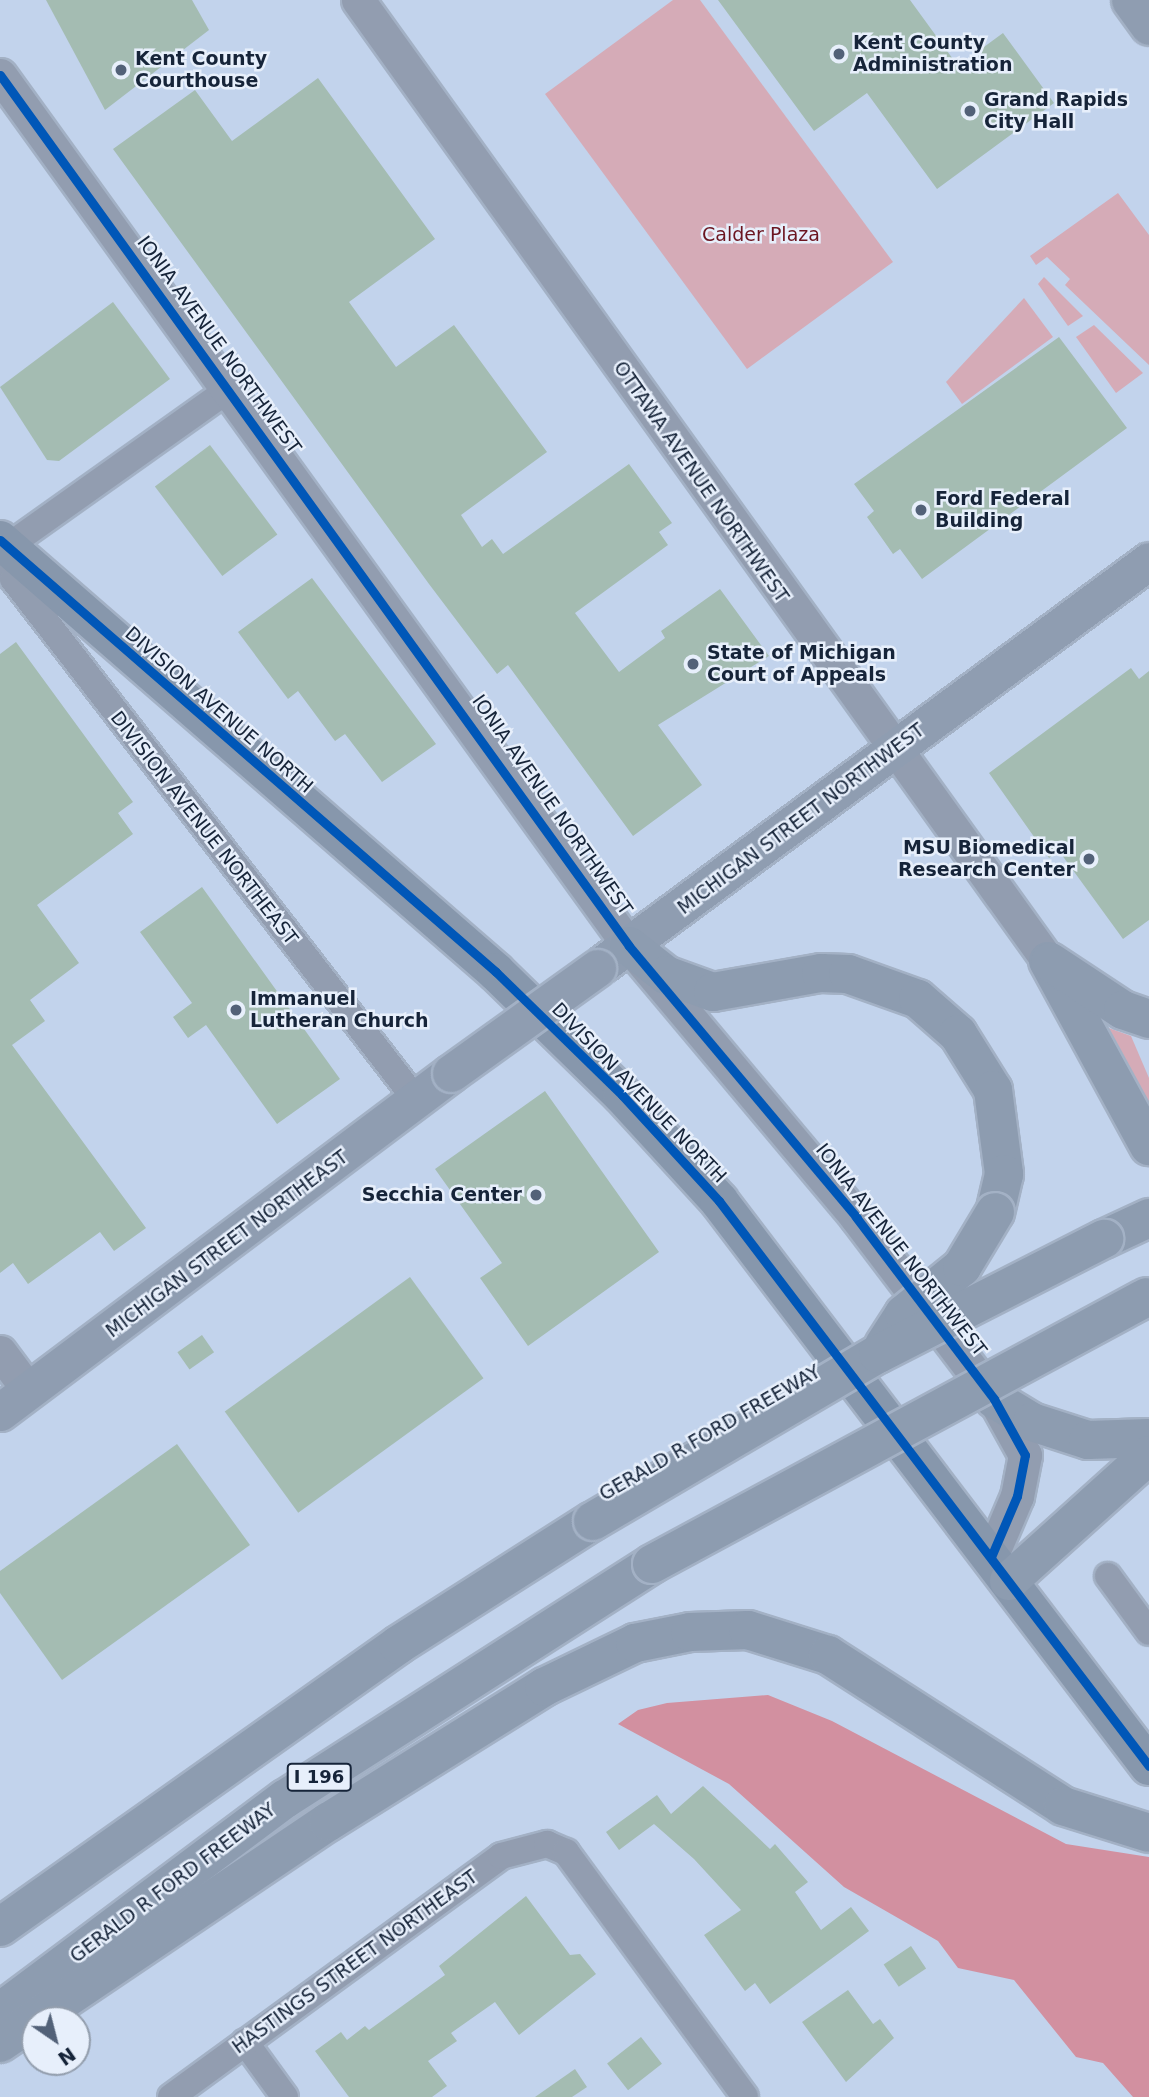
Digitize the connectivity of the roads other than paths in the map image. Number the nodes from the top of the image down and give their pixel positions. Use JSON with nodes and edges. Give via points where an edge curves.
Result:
{"nodes":[{"id":1,"x":358,"y":0,"type":"edge"},
{"id":2,"x":1129,"y":0,"type":"edge"},
{"id":3,"x":1149,"y":26,"type":"edge"},
{"id":4,"x":0,"y":75,"type":"edge"},
{"id":5,"x":229,"y":389,"type":"junction"},
{"id":6,"x":2,"y":547,"type":"edge"},
{"id":7,"x":1149,"y":561,"type":"edge"},
{"id":8,"x":893,"y":752,"type":"junction"},
{"id":9,"x":629,"y":946,"type":"junction"},
{"id":10,"x":1048,"y":961,"type":"junction"},
{"id":11,"x":1149,"y":1019,"type":"edge"},
{"id":12,"x":452,"y":1073,"type":"joint"},
{"id":13,"x":416,"y":1101,"type":"junction"},
{"id":14,"x":1149,"y":1146,"type":"edge"},
{"id":15,"x":1149,"y":1218,"type":"edge"},
{"id":16,"x":1149,"y":1296,"type":"edge"},
{"id":17,"x":938,"y":1324,"type":"junction"},
{"id":18,"x":0,"y":1352,"type":"edge"},
{"id":19,"x":878,"y":1354,"type":"junction"},
{"id":20,"x":29,"y":1391,"type":"junction"},
{"id":21,"x":995,"y":1399,"type":"junction"},
{"id":22,"x":0,"y":1412,"type":"edge"},
{"id":23,"x":1149,"y":1438,"type":"edge"},
{"id":24,"x":1149,"y":1455,"type":"edge"},
{"id":25,"x":1000,"y":1569,"type":"junction"},
{"id":26,"x":1108,"y":1576,"type":"dead end"},
{"id":27,"x":1149,"y":1632,"type":"edge"},
{"id":28,"x":1149,"y":1766,"type":"edge"},
{"id":29,"x":1148,"y":1833,"type":"edge"},
{"id":30,"x":0,"y":1927,"type":"edge"},
{"id":31,"x":0,"y":2012,"type":"edge"},
{"id":32,"x":245,"y":2042,"type":"junction"},
{"id":33,"x":0,"y":2043,"type":"edge"},
{"id":34,"x":171,"y":2097,"type":"edge"},
{"id":35,"x":285,"y":2097,"type":"edge"},
{"id":36,"x":745,"y":2097,"type":"edge"}],
"edges":[{"from":1,"to":8,"type":"street","name":"OTTAWA AVENUE NORTHWEST"},
{"from":2,"to":3,"type":"main road"},
{"from":4,"to":5,"type":"street","name":"IONIA AVENUE NORTHWEST"},
{"from":5,"to":6,"type":"street"},
{"from":5,"to":9,"type":"street","name":"IONIA AVENUE NORTHWEST"},
{"from":6,"to":13,"type":"street","name":"DIVISION AVENUE NORTHEAST","via":[[13,579]]},
{"from":6,"to":25,"type":"main road","name":"DIVISION AVENUE NORTH","via":[[496,972],[622,1095],[719,1201]]},
{"from":7,"to":8,"type":"main road","name":"MICHIGAN STREET NORTHWEST"},
{"from":8,"to":9,"type":"main road","name":"MICHIGAN STREET NORTHWEST"},
{"from":8,"to":10,"type":"street","name":"OTTAWA AVENUE NORTHWEST"},
{"from":9,"to":12,"type":"main road","name":"MICHIGAN STREET NORTHWEST","bridge":true},
{"from":9,"to":17,"type":"street","name":"IONIA AVENUE NORTHWEST"},
{"from":9,"to":19,"type":"highway","bridge":true,"via":[[666,975],[713,992],[821,972],[848,974],[918,999],[958,1034],[993,1090],[1004,1174],[995,1212],[962,1267],[904,1314]]},
{"from":10,"to":11,"type":"highway","via":[[1123,1010]]},
{"from":10,"to":14,"type":"highway"},
{"from":12,"to":13,"type":"main road","name":"MICHIGAN STREET NORTHEAST"},
{"from":13,"to":20,"type":"main road","name":"MICHIGAN STREET NORTHEAST"},
{"from":15,"to":17,"type":"highway","name":"GERALD R FORD FREEWAY","bridge":true},
{"from":16,"to":31,"type":"highway","name":"GERALD R FORD FREEWAY","number":"I 196","bridge":true,"via":[[652,1564],[285,1800]]},
{"from":17,"to":19,"type":"highway","name":"GERALD R FORD FREEWAY","bridge":true},
{"from":17,"to":21,"type":"street","name":"IONIA AVENUE NORTHWEST"},
{"from":18,"to":20,"type":"street"},
{"from":19,"to":30,"type":"highway","name":"GERALD R FORD FREEWAY","bridge":true,"via":[[593,1521],[398,1645]]},
{"from":20,"to":22,"type":"main road","name":"MICHIGAN STREET NORTHEAST"},
{"from":21,"to":23,"type":"highway","via":[[1032,1422],[1088,1440]]},
{"from":21,"to":25,"type":"street","name":"IONIA AVENUE NORTHWEST","via":[[1016,1434],[1025,1468]]},
{"from":24,"to":25,"type":"highway"},
{"from":25,"to":28,"type":"main road","name":"DIVISION AVENUE NORTH"},
{"from":26,"to":27,"type":"street"},
{"from":29,"to":33,"type":"highway","via":[[1063,1806],[828,1655],[748,1630],[690,1632],[635,1643],[544,1687],[328,1822]]},
{"from":32,"to":34,"type":"street","name":"HASTINGS STREET NORTHEAST"},
{"from":32,"to":35,"type":"street"},
{"from":32,"to":36,"type":"street","name":"HASTINGS STREET NORTHEAST","via":[[501,1856],[547,1844],[566,1852]]}]}
